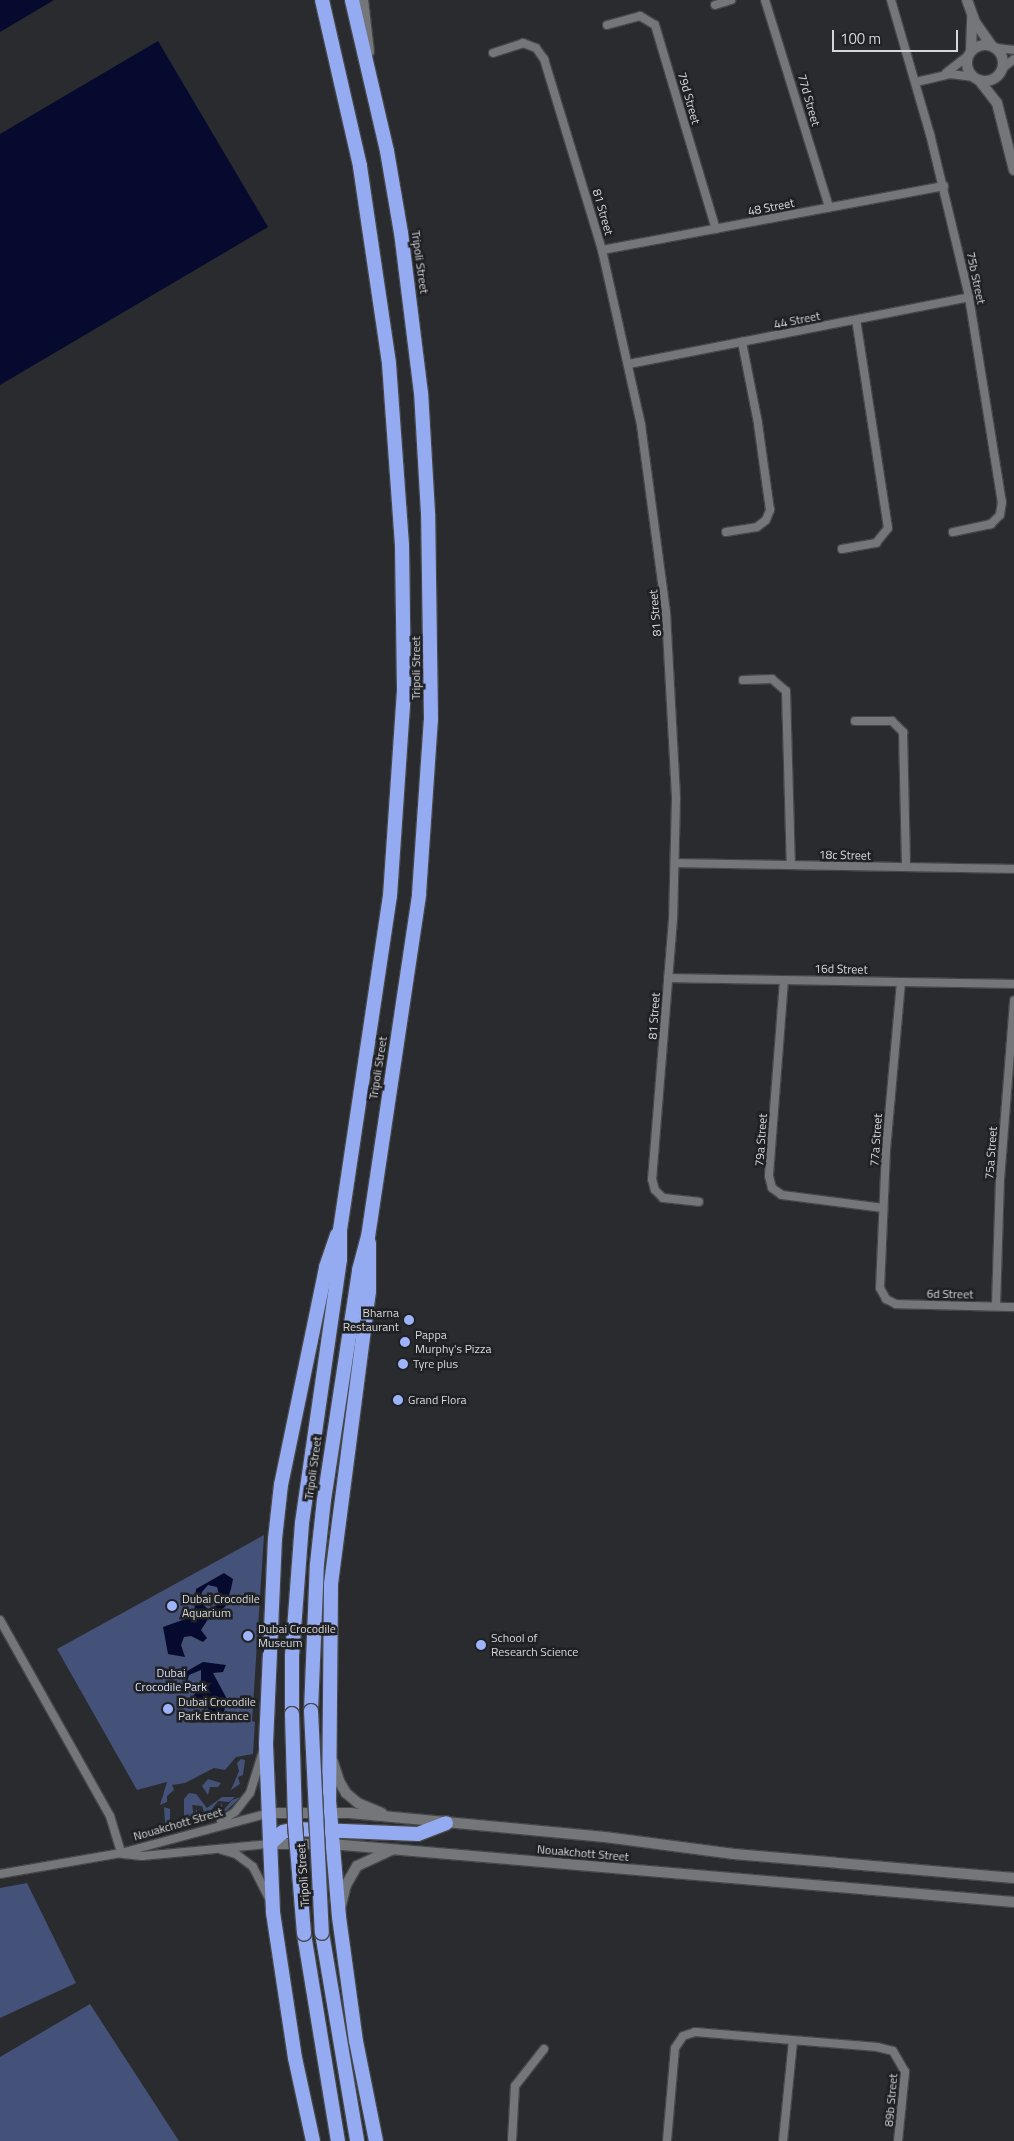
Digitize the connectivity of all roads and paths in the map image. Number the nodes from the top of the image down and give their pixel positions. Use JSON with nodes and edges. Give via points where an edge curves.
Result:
{"nodes":[{"id":1,"x":322,"y":0,"type":"edge"},
{"id":2,"x":352,"y":0,"type":"edge"},
{"id":3,"x":363,"y":0,"type":"edge"},
{"id":4,"x":730,"y":0,"type":"edge"},
{"id":5,"x":766,"y":0,"type":"edge"},
{"id":6,"x":891,"y":0,"type":"edge"},
{"id":7,"x":967,"y":0,"type":"edge"},
{"id":8,"x":716,"y":5,"type":"dead end"},
{"id":9,"x":971,"y":14,"type":"junction"},
{"id":10,"x":607,"y":25,"type":"dead end"},
{"id":11,"x":994,"y":46,"type":"junction"},
{"id":12,"x":1014,"y":50,"type":"edge"},
{"id":13,"x":493,"y":53,"type":"dead end"},
{"id":14,"x":970,"y":54,"type":"junction"},
{"id":15,"x":1014,"y":59,"type":"edge"},
{"id":16,"x":1002,"y":71,"type":"junction"},
{"id":17,"x":370,"y":73,"type":"junction"},
{"id":18,"x":942,"y":74,"type":"junction"},
{"id":19,"x":977,"y":79,"type":"junction"},
{"id":20,"x":916,"y":82,"type":"junction"},
{"id":21,"x":997,"y":103,"type":"junction"},
{"id":22,"x":1014,"y":170,"type":"edge"},
{"id":23,"x":944,"y":186,"type":"junction"},
{"id":24,"x":829,"y":207,"type":"junction"},
{"id":25,"x":716,"y":229,"type":"junction"},
{"id":26,"x":602,"y":250,"type":"junction"},
{"id":27,"x":969,"y":298,"type":"junction"},
{"id":28,"x":856,"y":320,"type":"junction"},
{"id":29,"x":742,"y":342,"type":"junction"},
{"id":30,"x":629,"y":364,"type":"junction"},
{"id":31,"x":726,"y":532,"type":"dead end"},
{"id":32,"x":953,"y":532,"type":"dead end"},
{"id":33,"x":842,"y":549,"type":"dead end"},
{"id":34,"x":743,"y":680,"type":"dead end"},
{"id":35,"x":855,"y":721,"type":"dead end"},
{"id":36,"x":675,"y":863,"type":"junction"},
{"id":37,"x":791,"y":865,"type":"junction"},
{"id":38,"x":906,"y":867,"type":"junction"},
{"id":39,"x":1014,"y":869,"type":"edge"},
{"id":40,"x":668,"y":978,"type":"junction"},
{"id":41,"x":784,"y":980,"type":"junction"},
{"id":42,"x":901,"y":982,"type":"junction"},
{"id":43,"x":1014,"y":984,"type":"edge"},
{"id":44,"x":1014,"y":1001,"type":"edge"},
{"id":45,"x":699,"y":1202,"type":"dead end"},
{"id":46,"x":883,"y":1208,"type":"junction"},
{"id":47,"x":340,"y":1230,"type":"junction"},
{"id":48,"x":368,"y":1237,"type":"junction"},
{"id":49,"x":886,"y":1299,"type":"joint"},
{"id":50,"x":996,"y":1306,"type":"junction"},
{"id":51,"x":1014,"y":1307,"type":"edge"},
{"id":52,"x":0,"y":1620,"type":"edge"},
{"id":53,"x":330,"y":1738,"type":"junction"},
{"id":54,"x":266,"y":1744,"type":"junction"},
{"id":55,"x":330,"y":1812,"type":"junction"},
{"id":56,"x":269,"y":1813,"type":"junction"},
{"id":57,"x":392,"y":1817,"type":"junction"},
{"id":58,"x":446,"y":1823,"type":"junction"},
{"id":59,"x":211,"y":1826,"type":"junction"},
{"id":60,"x":331,"y":1836,"type":"junction"},
{"id":61,"x":270,"y":1844,"type":"junction"},
{"id":62,"x":212,"y":1848,"type":"junction"},
{"id":63,"x":394,"y":1849,"type":"junction"},
{"id":64,"x":121,"y":1853,"type":"junction"},
{"id":65,"x":0,"y":1874,"type":"edge"},
{"id":66,"x":1014,"y":1878,"type":"edge"},
{"id":67,"x":1014,"y":1902,"type":"edge"},
{"id":68,"x":273,"y":1912,"type":"junction"},
{"id":69,"x":338,"y":1917,"type":"junction"},
{"id":70,"x":792,"y":2041,"type":"junction"},
{"id":71,"x":544,"y":2049,"type":"dead end"},
{"id":72,"x":313,"y":2141,"type":"edge"},
{"id":73,"x":338,"y":2141,"type":"edge"},
{"id":74,"x":357,"y":2141,"type":"edge"},
{"id":75,"x":376,"y":2141,"type":"edge"},
{"id":76,"x":512,"y":2141,"type":"edge"},
{"id":77,"x":667,"y":2141,"type":"edge"},
{"id":78,"x":783,"y":2141,"type":"edge"},
{"id":79,"x":898,"y":2141,"type":"edge"}],
"edges":[{"from":1,"to":47,"type":"highway","name":"Tripoli Street","via":[[360,166],[389,363],[402,545],[404,670],[400,780],[390,896]]},
{"from":2,"to":17,"type":"highway","name":"Tripoli Street"},
{"from":3,"to":17,"type":"street"},
{"from":4,"to":8,"type":"street"},
{"from":5,"to":24,"type":"street","name":"77d Street"},
{"from":6,"to":20,"type":"street","name":"75b Street"},
{"from":7,"to":9,"type":"street"},
{"from":9,"to":11,"type":"street"},
{"from":9,"to":14,"type":"street"},
{"from":10,"to":25,"type":"street","name":"79d Street","via":[[640,16],[655,25]]},
{"from":11,"to":12,"type":"street"},
{"from":11,"to":14,"type":"street","via":[[980,45]]},
{"from":11,"to":16,"type":"street","via":[[1003,57]]},
{"from":13,"to":26,"type":"street","name":"81 Street","via":[[523,43],[530,44],[541,53]]},
{"from":14,"to":18,"type":"street"},
{"from":14,"to":19,"type":"street","via":[[968,68]]},
{"from":15,"to":16,"type":"street"},
{"from":16,"to":19,"type":"street","via":[[991,80]]},
{"from":16,"to":21,"type":"street"},
{"from":17,"to":48,"type":"highway","name":"Tripoli Street","via":[[401,234],[421,393],[432,653],[429,768],[419,894]]},
{"from":18,"to":19,"type":"street"},
{"from":18,"to":20,"type":"street"},
{"from":19,"to":21,"type":"street"},
{"from":20,"to":23,"type":"street","name":"75b Street"},
{"from":21,"to":22,"type":"street"},
{"from":23,"to":24,"type":"street","name":"48 Street"},
{"from":23,"to":27,"type":"street","name":"75b Street"},
{"from":24,"to":25,"type":"street","name":"48 Street"},
{"from":25,"to":26,"type":"street","name":"48 Street"},
{"from":26,"to":30,"type":"street","name":"81 Street"},
{"from":27,"to":28,"type":"street","name":"44 Street"},
{"from":27,"to":32,"type":"street","name":"75b Street","via":[[1002,509],[991,524]]},
{"from":28,"to":29,"type":"street","name":"44 Street"},
{"from":28,"to":33,"type":"street","via":[[888,528],[876,543]]},
{"from":29,"to":30,"type":"street","name":"44 Street"},
{"from":29,"to":31,"type":"street","via":[[770,510],[766,520],[757,527]]},
{"from":30,"to":36,"type":"street","name":"81 Street","via":[[651,487],[666,612],[674,737]]},
{"from":34,"to":37,"type":"street","via":[[772,679],[783,686],[788,698]]},
{"from":35,"to":38,"type":"street","via":[[892,721],[904,732]]},
{"from":36,"to":37,"type":"street","name":"18c Street"},
{"from":36,"to":40,"type":"street","name":"81 Street"},
{"from":37,"to":38,"type":"street","name":"18c Street"},
{"from":38,"to":39,"type":"street","name":"18c Street"},
{"from":40,"to":41,"type":"street","name":"16d Street"},
{"from":40,"to":45,"type":"street","name":"81 Street","via":[[653,1185],[663,1198]]},
{"from":41,"to":42,"type":"street","name":"16d Street"},
{"from":41,"to":46,"type":"street","name":"79a Street","via":[[769,1176],[772,1188],[782,1195]]},
{"from":42,"to":43,"type":"street","name":"16d Street"},
{"from":42,"to":46,"type":"street","name":"77a Street"},
{"from":44,"to":50,"type":"street","name":"75a Street","via":[[1000,1180]]},
{"from":46,"to":49,"type":"street","name":"77a Street","via":[[879,1282]]},
{"from":47,"to":54,"type":"highway","via":[[326,1267],[281,1485],[275,1539]]},
{"from":47,"to":73,"type":"highway","name":"Tripoli Street","bridge":true,"via":[[340,1259],[302,1523],[292,1656],[295,1824],[304,1934]]},
{"from":48,"to":53,"type":"highway","via":[[369,1291],[332,1576]]},
{"from":48,"to":74,"type":"highway","name":"Tripoli Street","bridge":true,"via":[[358,1270],[324,1500],[317,1564],[311,1711],[322,1933]]},
{"from":49,"to":50,"type":"street","name":"6d Street","via":[[901,1305]]},
{"from":50,"to":51,"type":"street","name":"6d Street"},
{"from":52,"to":64,"type":"street","via":[[110,1816]]},
{"from":53,"to":55,"type":"highway"},
{"from":53,"to":57,"type":"street","via":[[336,1775],[346,1793],[365,1806]]},
{"from":54,"to":56,"type":"highway"},
{"from":54,"to":59,"type":"street","via":[[250,1793],[235,1812]]},
{"from":55,"to":56,"type":"street","name":"Nouakchott Street"},
{"from":55,"to":57,"type":"street","name":"Nouakchott Street"},
{"from":55,"to":60,"type":"highway"},
{"from":56,"to":59,"type":"street","name":"Nouakchott Street"},
{"from":56,"to":61,"type":"highway"},
{"from":57,"to":58,"type":"street","name":"Nouakchott Street"},
{"from":58,"to":60,"type":"highway","via":[[418,1834]]},
{"from":58,"to":66,"type":"street","name":"Nouakchott Street","via":[[734,1854]]},
{"from":59,"to":64,"type":"street","name":"Nouakchott Street"},
{"from":60,"to":61,"type":"highway","via":[[288,1830]]},
{"from":60,"to":63,"type":"street","name":"Nouakchott Street"},
{"from":60,"to":69,"type":"highway"},
{"from":61,"to":62,"type":"street","name":"Nouakchott Street"},
{"from":61,"to":68,"type":"highway"},
{"from":62,"to":64,"type":"street","name":"Nouakchott Street","via":[[146,1855]]},
{"from":62,"to":68,"type":"street","via":[[236,1854],[253,1867],[262,1880]]},
{"from":63,"to":67,"type":"street","name":"Nouakchott Street"},
{"from":63,"to":69,"type":"street","via":[[370,1858],[352,1872]]},
{"from":64,"to":65,"type":"street"},
{"from":68,"to":72,"type":"highway","via":[[285,2002]]},
{"from":69,"to":75,"type":"highway","via":[[356,2041]]},
{"from":70,"to":77,"type":"street","via":[[695,2032],[683,2036],[675,2048]]},
{"from":70,"to":78,"type":"street"},
{"from":70,"to":79,"type":"street","name":"89b Street","via":[[893,2051],[905,2072]]},
{"from":71,"to":76,"type":"street","via":[[515,2086]]}]}
